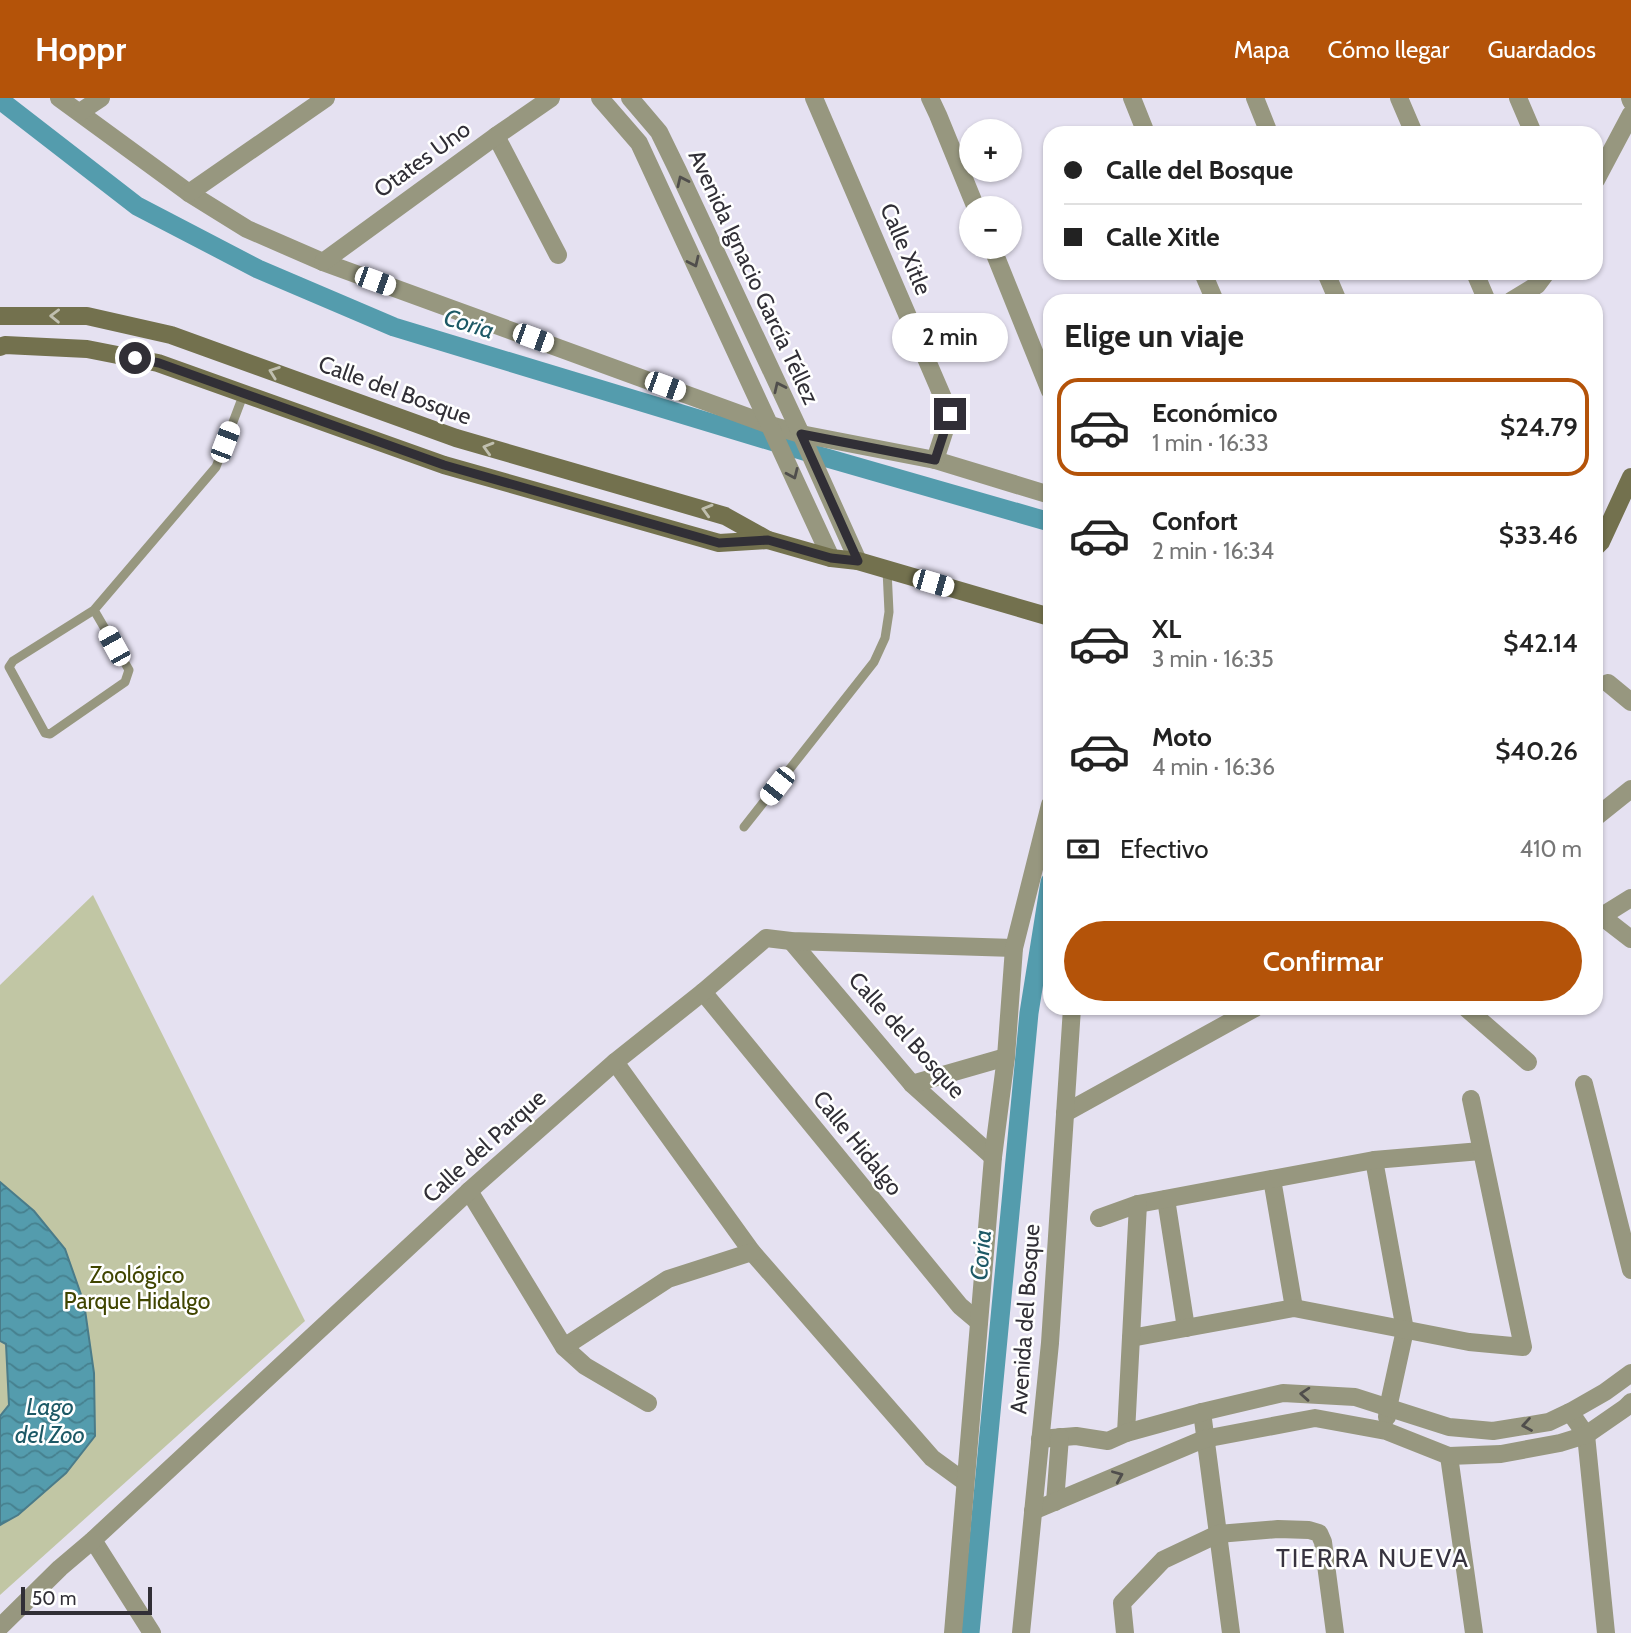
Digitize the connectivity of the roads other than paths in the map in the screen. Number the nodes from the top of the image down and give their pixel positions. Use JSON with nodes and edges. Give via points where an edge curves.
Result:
{"nodes":[{"id":1,"x":59,"y":98,"type":"edge"},
{"id":2,"x":101,"y":98,"type":"edge"},
{"id":3,"x":326,"y":98,"type":"edge"},
{"id":4,"x":551,"y":98,"type":"edge"},
{"id":5,"x":600,"y":98,"type":"edge"},
{"id":6,"x":629,"y":98,"type":"edge"},
{"id":7,"x":814,"y":98,"type":"edge"},
{"id":8,"x":930,"y":98,"type":"edge"},
{"id":9,"x":1132,"y":98,"type":"edge"},
{"id":10,"x":1255,"y":98,"type":"edge"},
{"id":11,"x":1399,"y":98,"type":"edge"},
{"id":12,"x":1518,"y":98,"type":"edge"},
{"id":13,"x":80,"y":112,"type":"junction"},
{"id":14,"x":1631,"y":114,"type":"edge"},
{"id":15,"x":1143,"y":126,"type":"edge"},
{"id":16,"x":1266,"y":126,"type":"edge"},
{"id":17,"x":1411,"y":126,"type":"edge"},
{"id":18,"x":1530,"y":126,"type":"edge"},
{"id":19,"x":496,"y":136,"type":"junction"},
{"id":20,"x":1603,"y":167,"type":"edge"},
{"id":21,"x":189,"y":193,"type":"junction"},
{"id":22,"x":971,"y":196,"type":"edge"},
{"id":23,"x":558,"y":255,"type":"dead end"},
{"id":24,"x":997,"y":259,"type":"edge"},
{"id":25,"x":323,"y":262,"type":"junction"},
{"id":26,"x":1541,"y":280,"type":"edge"},
{"id":27,"x":1522,"y":294,"type":"edge"},
{"id":28,"x":0,"y":316,"type":"edge"},
{"id":29,"x":0,"y":347,"type":"edge"},
{"id":30,"x":1043,"y":374,"type":"edge"},
{"id":31,"x":244,"y":394,"type":"junction"},
{"id":32,"x":774,"y":432,"type":"junction"},
{"id":33,"x":804,"y":441,"type":"junction"},
{"id":34,"x":935,"y":460,"type":"junction"},
{"id":35,"x":1631,"y":477,"type":"edge"},
{"id":36,"x":1043,"y":493,"type":"edge"},
{"id":37,"x":1603,"y":538,"type":"edge"},
{"id":38,"x":768,"y":540,"type":"junction"},
{"id":39,"x":831,"y":558,"type":"junction"},
{"id":40,"x":858,"y":561,"type":"junction"},
{"id":41,"x":887,"y":570,"type":"junction"},
{"id":42,"x":94,"y":610,"type":"junction"},
{"id":43,"x":1043,"y":615,"type":"edge"},
{"id":44,"x":1608,"y":683,"type":"dead end"},
{"id":45,"x":1631,"y":702,"type":"edge"},
{"id":46,"x":1631,"y":789,"type":"edge"},
{"id":47,"x":1603,"y":811,"type":"edge"},
{"id":48,"x":744,"y":827,"type":"dead end"},
{"id":49,"x":1043,"y":833,"type":"edge"},
{"id":50,"x":1631,"y":898,"type":"edge"},
{"id":51,"x":1603,"y":912,"type":"edge"},
{"id":52,"x":1603,"y":917,"type":"edge"},
{"id":53,"x":1631,"y":939,"type":"edge"},
{"id":54,"x":791,"y":941,"type":"junction"},
{"id":55,"x":1014,"y":948,"type":"junction"},
{"id":56,"x":703,"y":992,"type":"junction"},
{"id":57,"x":1072,"y":1015,"type":"edge"},
{"id":58,"x":1242,"y":1015,"type":"edge"},
{"id":59,"x":1474,"y":1015,"type":"edge"},
{"id":60,"x":1006,"y":1057,"type":"junction"},
{"id":61,"x":615,"y":1062,"type":"junction"},
{"id":62,"x":1528,"y":1062,"type":"dead end"},
{"id":63,"x":912,"y":1084,"type":"junction"},
{"id":64,"x":1584,"y":1084,"type":"dead end"},
{"id":65,"x":1471,"y":1099,"type":"dead end"},
{"id":66,"x":1065,"y":1113,"type":"junction"},
{"id":67,"x":1481,"y":1151,"type":"junction"},
{"id":68,"x":993,"y":1157,"type":"junction"},
{"id":69,"x":1374,"y":1160,"type":"junction"},
{"id":70,"x":1272,"y":1179,"type":"junction"},
{"id":71,"x":469,"y":1191,"type":"junction"},
{"id":72,"x":1166,"y":1199,"type":"junction"},
{"id":73,"x":1138,"y":1204,"type":"junction"},
{"id":74,"x":1099,"y":1218,"type":"dead end"},
{"id":75,"x":752,"y":1252,"type":"junction"},
{"id":76,"x":1631,"y":1270,"type":"edge"},
{"id":77,"x":1294,"y":1308,"type":"junction"},
{"id":78,"x":979,"y":1322,"type":"junction"},
{"id":79,"x":1186,"y":1328,"type":"junction"},
{"id":80,"x":1405,"y":1331,"type":"junction"},
{"id":81,"x":1131,"y":1338,"type":"junction"},
{"id":82,"x":564,"y":1347,"type":"junction"},
{"id":83,"x":1631,"y":1373,"type":"edge"},
{"id":84,"x":1631,"y":1402,"type":"edge"},
{"id":85,"x":648,"y":1403,"type":"dead end"},
{"id":86,"x":1388,"y":1408,"type":"junction"},
{"id":87,"x":1202,"y":1412,"type":"junction"},
{"id":88,"x":1570,"y":1412,"type":"junction"},
{"id":89,"x":1386,"y":1431,"type":"junction"},
{"id":90,"x":1126,"y":1433,"type":"junction"},
{"id":91,"x":1586,"y":1436,"type":"junction"},
{"id":92,"x":1060,"y":1437,"type":"junction"},
{"id":93,"x":1040,"y":1438,"type":"junction"},
{"id":94,"x":1204,"y":1439,"type":"junction"},
{"id":95,"x":1450,"y":1456,"type":"junction"},
{"id":96,"x":965,"y":1482,"type":"junction"},
{"id":97,"x":1055,"y":1502,"type":"junction"},
{"id":98,"x":1033,"y":1511,"type":"junction"},
{"id":99,"x":1218,"y":1534,"type":"junction"},
{"id":100,"x":93,"y":1540,"type":"junction"},
{"id":101,"x":0,"y":1627,"type":"edge"},
{"id":102,"x":152,"y":1633,"type":"edge"},
{"id":103,"x":953,"y":1633,"type":"edge"},
{"id":104,"x":1021,"y":1633,"type":"edge"},
{"id":105,"x":1125,"y":1633,"type":"edge"},
{"id":106,"x":1231,"y":1633,"type":"edge"},
{"id":107,"x":1335,"y":1633,"type":"edge"},
{"id":108,"x":1474,"y":1633,"type":"edge"},
{"id":109,"x":1606,"y":1633,"type":"edge"}],
"edges":[{"from":1,"to":13,"type":"street"},
{"from":2,"to":13,"type":"street"},
{"from":3,"to":21,"type":"street"},
{"from":4,"to":19,"type":"street","name":"Otates Uno"},
{"from":5,"to":32,"type":"street","name":"Avenida Ignacio García Téllez","one_way":true,"via":[[639,143]]},
{"from":33,"to":6,"type":"street","name":"Avenida Ignacio García Téllez","one_way":true,"via":[[659,132]]},
{"from":7,"to":34,"type":"street","name":"Calle Xitle","via":[[950,414]]},
{"from":8,"to":22,"type":"street"},
{"from":9,"to":15,"type":"street"},
{"from":10,"to":16,"type":"street"},
{"from":11,"to":17,"type":"street"},
{"from":12,"to":18,"type":"street"},
{"from":13,"to":21,"type":"street"},
{"from":14,"to":20,"type":"street"},
{"from":19,"to":23,"type":"street"},
{"from":19,"to":25,"type":"street","name":"Otates Uno"},
{"from":21,"to":25,"type":"street","via":[[247,229]]},
{"from":24,"to":30,"type":"street"},
{"from":25,"to":32,"type":"street"},
{"from":26,"to":27,"type":"street"},
{"from":38,"to":28,"type":"street","name":"Calle del Bosque","one_way":true,"via":[[725,516],[456,438],[171,335],[87,316]]},
{"from":29,"to":31,"type":"street","name":"Calle del Bosque","via":[[99,351],[159,363]]},
{"from":31,"to":38,"type":"street","name":"Calle del Bosque","via":[[444,465],[719,543]]},
{"from":31,"to":42,"type":"lane","via":[[216,467]]},
{"from":32,"to":33,"type":"street"},
{"from":32,"to":39,"type":"street","name":"Avenida Ignacio García Téllez","one_way":true},
{"from":33,"to":34,"type":"street"},
{"from":33,"to":40,"type":"street","name":"Avenida Ignacio García Téllez"},
{"from":34,"to":36,"type":"street"},
{"from":35,"to":37,"type":"street"},
{"from":38,"to":39,"type":"street","name":"Calle del Bosque"},
{"from":39,"to":40,"type":"street","name":"Calle del Bosque"},
{"from":40,"to":41,"type":"street","name":"Calle del Bosque"},
{"from":41,"to":43,"type":"street","name":"Calle del Bosque"},
{"from":41,"to":48,"type":"lane","via":[[889,611],[885,638],[874,662]]},
{"from":42,"to":42,"type":"lane","via":[[9,667],[45,733],[50,734],[125,682],[129,670]]},
{"from":44,"to":45,"type":"street"},
{"from":46,"to":47,"type":"street"},
{"from":49,"to":55,"type":"street"},
{"from":50,"to":51,"type":"street"},
{"from":52,"to":53,"type":"street"},
{"from":54,"to":55,"type":"street","name":"Calle del Parque"},
{"from":54,"to":56,"type":"street","name":"Calle del Parque","via":[[766,938]]},
{"from":54,"to":63,"type":"street","name":"Calle del Bosque"},
{"from":55,"to":60,"type":"street"},
{"from":56,"to":61,"type":"street","name":"Calle del Parque"},
{"from":56,"to":78,"type":"street","name":"Calle Hidalgo","via":[[960,1306]]},
{"from":57,"to":66,"type":"street","name":"Avenida del Bosque"},
{"from":58,"to":66,"type":"street"},
{"from":59,"to":62,"type":"street"},
{"from":60,"to":63,"type":"street"},
{"from":60,"to":68,"type":"street"},
{"from":61,"to":71,"type":"street","name":"Calle del Parque"},
{"from":61,"to":75,"type":"street"},
{"from":63,"to":68,"type":"street","name":"Calle del Bosque"},
{"from":64,"to":76,"type":"street"},
{"from":65,"to":67,"type":"street"},
{"from":66,"to":93,"type":"street","name":"Avenida del Bosque"},
{"from":67,"to":69,"type":"street"},
{"from":67,"to":80,"type":"street","via":[[1523,1347]]},
{"from":68,"to":78,"type":"street"},
{"from":69,"to":70,"type":"street"},
{"from":69,"to":80,"type":"street"},
{"from":70,"to":72,"type":"street"},
{"from":70,"to":77,"type":"street"},
{"from":71,"to":82,"type":"street"},
{"from":71,"to":100,"type":"street","name":"Calle del Parque"},
{"from":72,"to":73,"type":"street"},
{"from":72,"to":79,"type":"street"},
{"from":73,"to":74,"type":"street"},
{"from":73,"to":81,"type":"street"},
{"from":75,"to":82,"type":"street","via":[[668,1279]]},
{"from":75,"to":96,"type":"street","via":[[932,1458]]},
{"from":77,"to":79,"type":"street"},
{"from":77,"to":80,"type":"street"},
{"from":78,"to":96,"type":"street"},
{"from":79,"to":81,"type":"street"},
{"from":80,"to":86,"type":"street"},
{"from":81,"to":90,"type":"street"},
{"from":82,"to":85,"type":"street","via":[[585,1366]]},
{"from":83,"to":88,"type":"street"},
{"from":84,"to":91,"type":"street"},
{"from":86,"to":87,"type":"street","one_way":true,"via":[[1355,1397],[1283,1393]]},
{"from":88,"to":86,"type":"street","one_way":true,"via":[[1549,1422],[1493,1432],[1449,1427]]},
{"from":86,"to":89,"type":"street"},
{"from":87,"to":90,"type":"street"},
{"from":87,"to":94,"type":"street"},
{"from":88,"to":91,"type":"street"},
{"from":89,"to":94,"type":"street","via":[[1315,1418]]},
{"from":89,"to":95,"type":"street"},
{"from":90,"to":92,"type":"street","via":[[1108,1441]]},
{"from":91,"to":95,"type":"street","via":[[1501,1454]]},
{"from":91,"to":109,"type":"street"},
{"from":92,"to":93,"type":"street"},
{"from":92,"to":97,"type":"street"},
{"from":93,"to":98,"type":"street","name":"Avenida del Bosque"},
{"from":97,"to":94,"type":"street","one_way":true},
{"from":94,"to":99,"type":"street"},
{"from":95,"to":108,"type":"street"},
{"from":96,"to":103,"type":"street"},
{"from":97,"to":98,"type":"street"},
{"from":98,"to":104,"type":"street","name":"Avenida del Bosque"},
{"from":99,"to":105,"type":"street","via":[[1163,1560],[1122,1603]]},
{"from":99,"to":106,"type":"street"},
{"from":99,"to":107,"type":"street","via":[[1278,1528],[1320,1533]]},
{"from":100,"to":101,"type":"street","name":"Calle del Parque"},
{"from":100,"to":102,"type":"street"}]}
